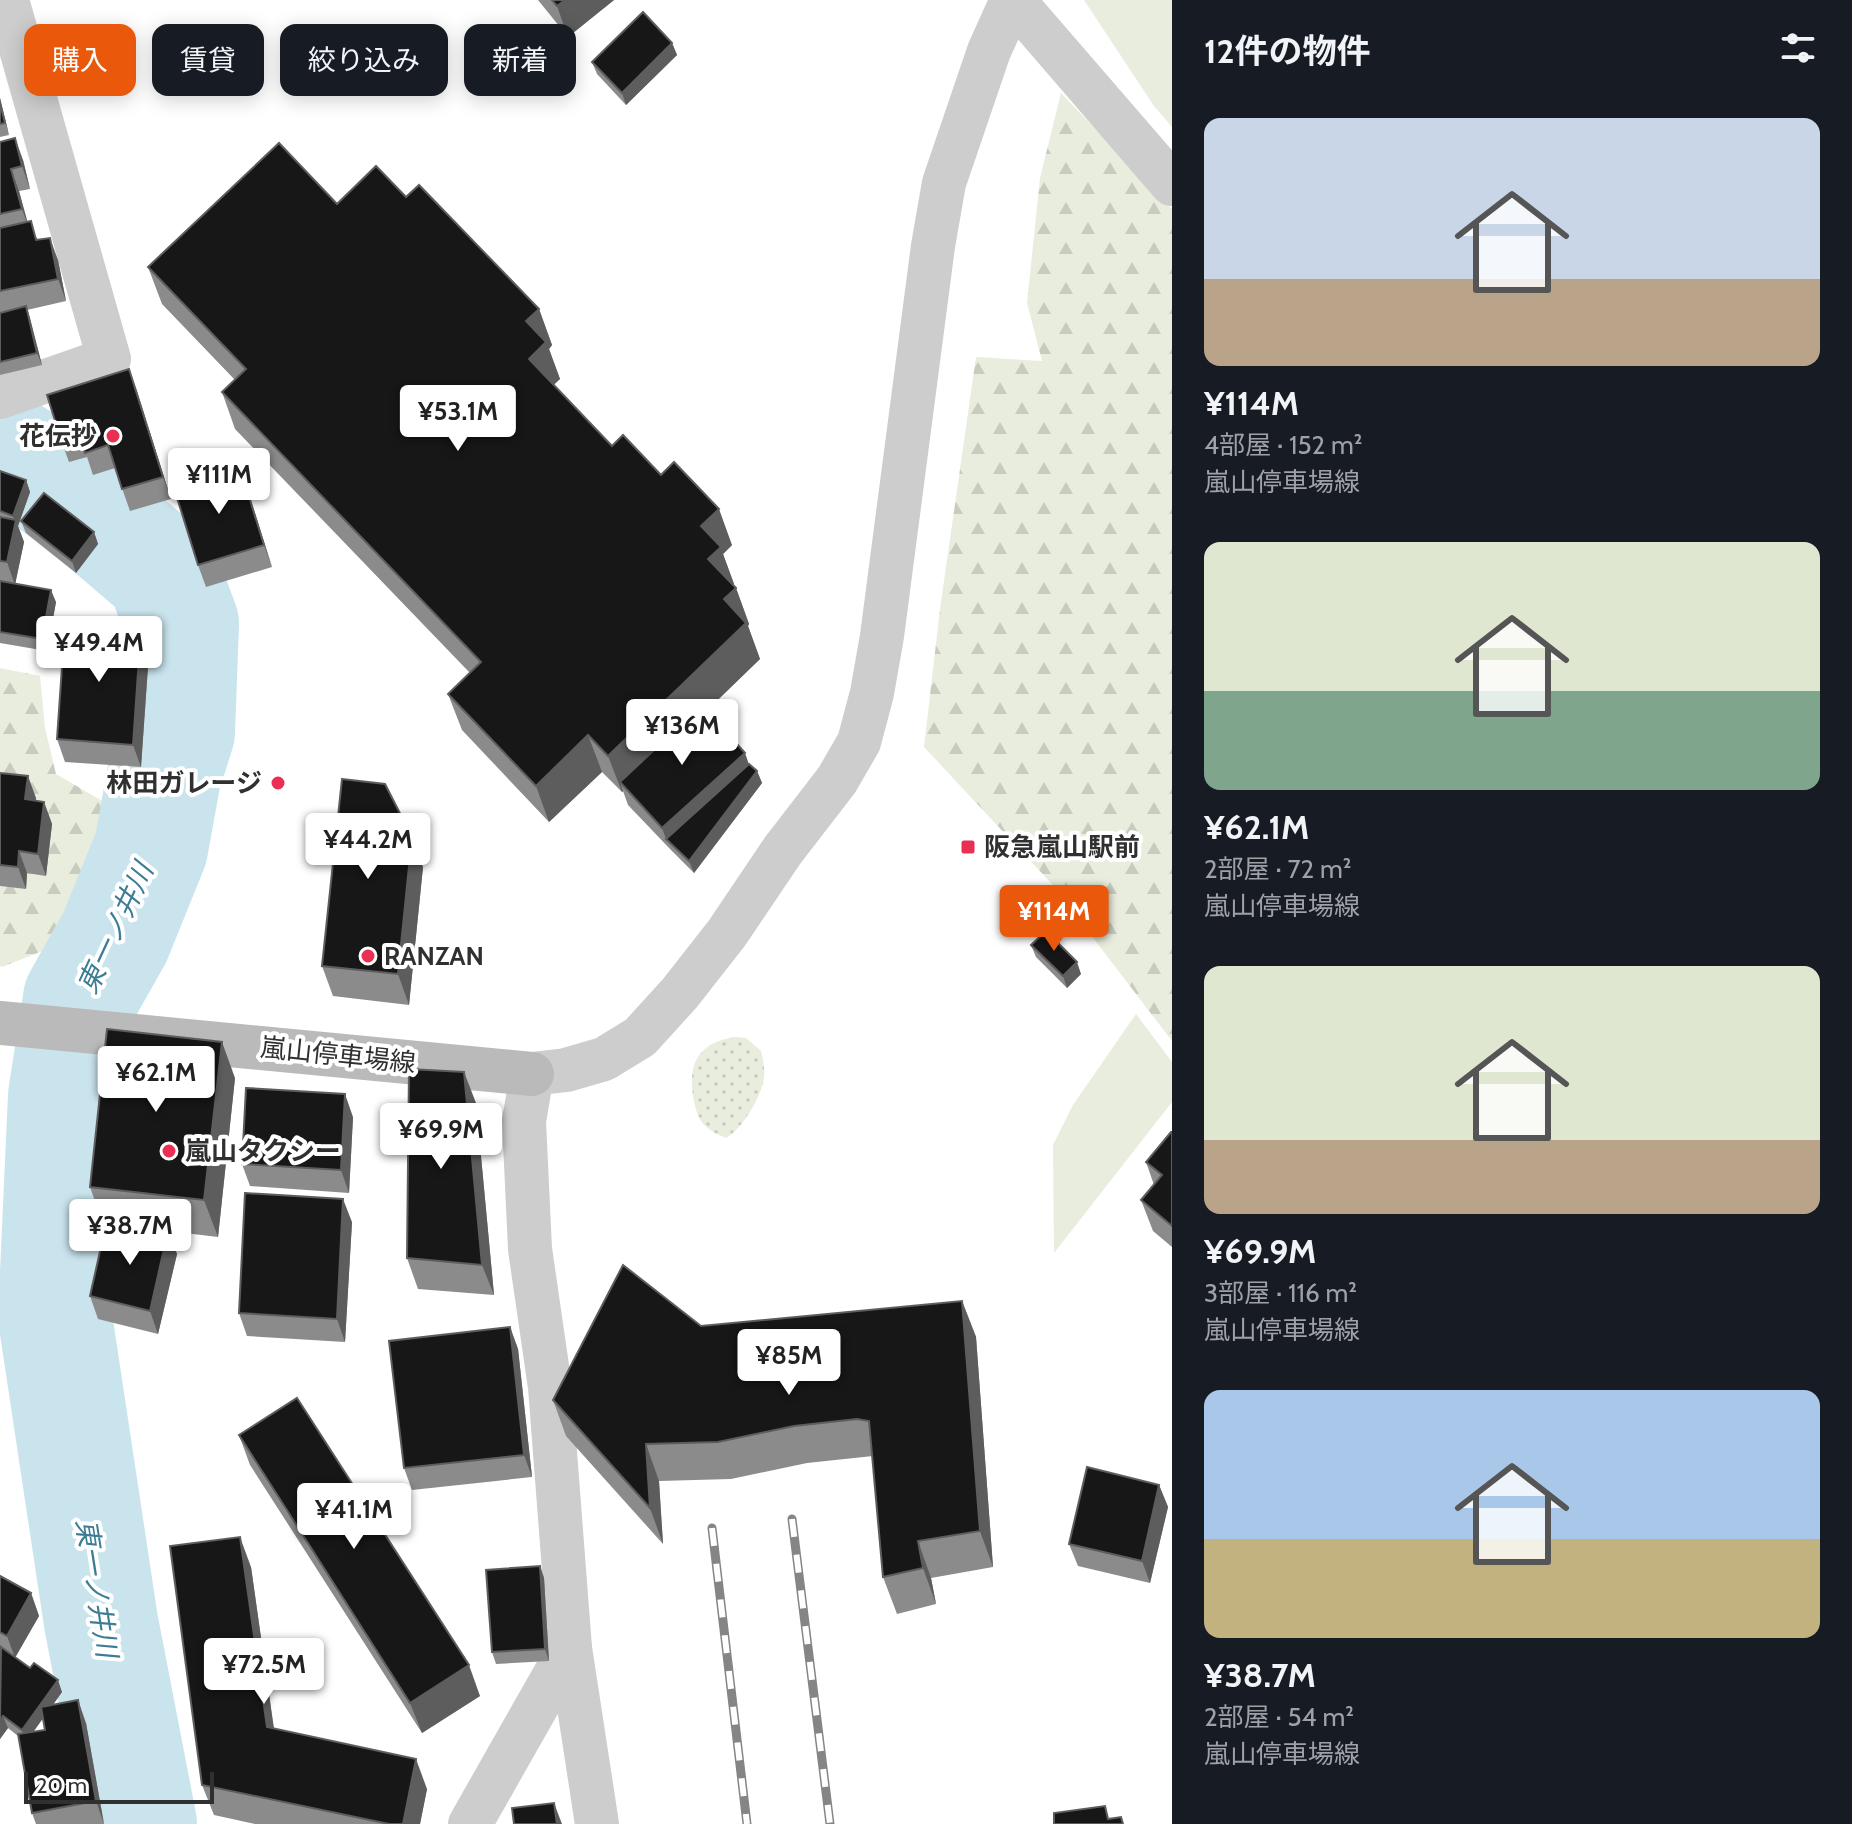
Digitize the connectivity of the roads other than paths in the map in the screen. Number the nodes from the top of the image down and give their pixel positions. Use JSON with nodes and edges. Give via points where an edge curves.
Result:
{"nodes":[{"id":1,"x":7,"y":0,"type":"edge"},
{"id":2,"x":1012,"y":0,"type":"edge"},
{"id":3,"x":1172,"y":184,"type":"edge"},
{"id":4,"x":0,"y":397,"type":"edge"},
{"id":5,"x":18,"y":1025,"type":"edge"},
{"id":6,"x":532,"y":1074,"type":"junction"},
{"id":7,"x":570,"y":1648,"type":"junction"},
{"id":8,"x":470,"y":1824,"type":"edge"},
{"id":9,"x":597,"y":1824,"type":"edge"}],
"edges":[{"from":1,"to":4,"type":"street","via":[[109,359]]},
{"from":2,"to":3,"type":"street"},
{"from":2,"to":6,"type":"street","via":[[944,183],[882,636],[859,742],[727,933],[640,1037],[604,1059]]},
{"from":5,"to":6,"type":"main road","name":"嵐山停車場線"},
{"from":6,"to":7,"type":"street","via":[[524,1121],[530,1249],[550,1387]]},
{"from":7,"to":8,"type":"street"},
{"from":7,"to":9,"type":"street"}]}
